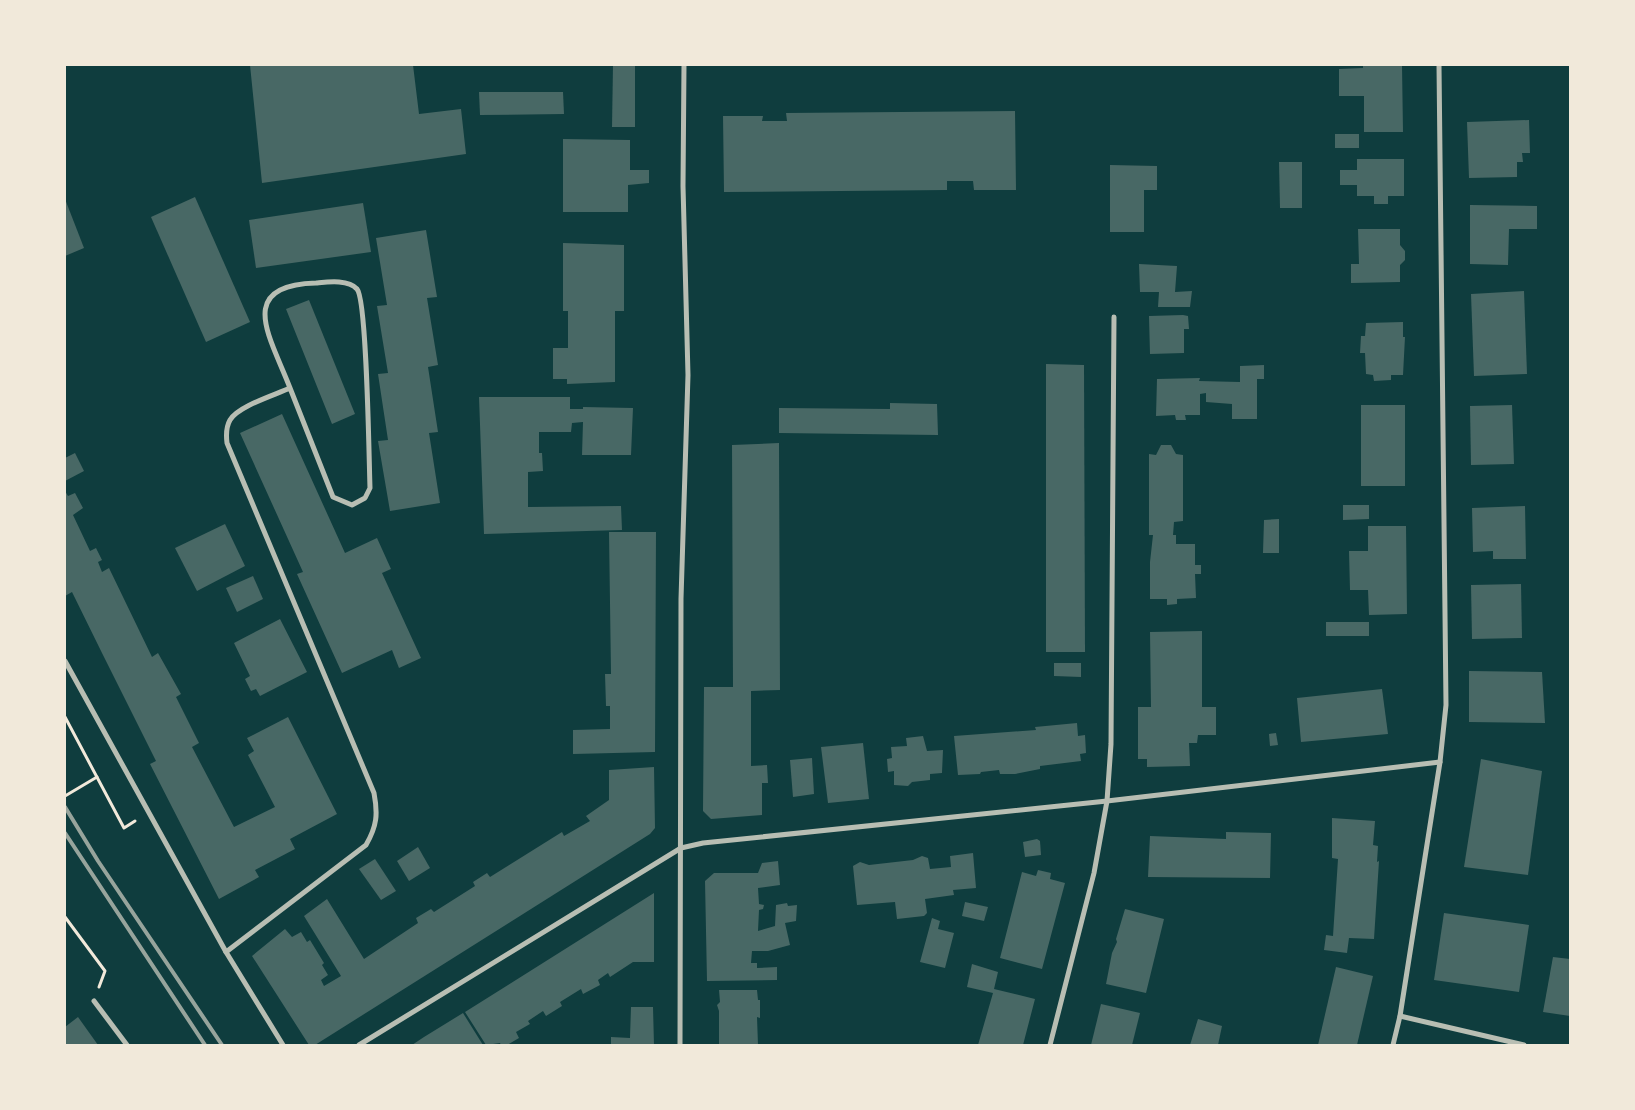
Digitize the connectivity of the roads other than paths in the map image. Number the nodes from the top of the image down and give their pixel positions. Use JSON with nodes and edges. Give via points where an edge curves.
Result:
{"nodes":[{"id":1,"x":684,"y":65,"type":"edge"},
{"id":2,"x":1439,"y":65,"type":"edge"},
{"id":3,"x":1114,"y":317,"type":"dead end"},
{"id":4,"x":290,"y":388,"type":"junction"},
{"id":5,"x":65,"y":661,"type":"edge"},
{"id":6,"x":1440,"y":762,"type":"junction"},
{"id":7,"x":1107,"y":801,"type":"junction"},
{"id":8,"x":681,"y":848,"type":"junction"},
{"id":9,"x":226,"y":952,"type":"junction"},
{"id":10,"x":94,"y":1001,"type":"road end"},
{"id":11,"x":1400,"y":1016,"type":"junction"},
{"id":12,"x":127,"y":1045,"type":"edge"},
{"id":13,"x":283,"y":1045,"type":"edge"},
{"id":14,"x":359,"y":1045,"type":"edge"},
{"id":15,"x":680,"y":1045,"type":"edge"},
{"id":16,"x":1050,"y":1045,"type":"edge"},
{"id":17,"x":1393,"y":1045,"type":"edge"},
{"id":18,"x":1524,"y":1045,"type":"edge"}],
"edges":[{"from":1,"to":8,"type":"street","via":[[683,186],[688,375],[681,599]]},
{"from":2,"to":6,"type":"street","via":[[1446,705]]},
{"from":3,"to":7,"type":"street","via":[[1111,744]]},
{"from":4,"to":4,"type":"street","via":[[333,497],[352,504],[365,498],[370,488],[364,335],[361,298],[356,288],[332,282],[308,283],[277,290],[268,297],[264,308],[266,325]]},
{"from":4,"to":9,"type":"street","via":[[236,412],[229,421],[227,444],[374,793],[378,813],[375,829],[366,845]]},
{"from":5,"to":9,"type":"street"},
{"from":6,"to":7,"type":"street"},
{"from":6,"to":11,"type":"street"},
{"from":7,"to":8,"type":"street","via":[[703,842]]},
{"from":7,"to":16,"type":"street","via":[[1094,873]]},
{"from":8,"to":14,"type":"street"},
{"from":8,"to":15,"type":"street"},
{"from":9,"to":13,"type":"street"},
{"from":10,"to":12,"type":"street"},
{"from":11,"to":17,"type":"street"},
{"from":11,"to":18,"type":"street"}]}
